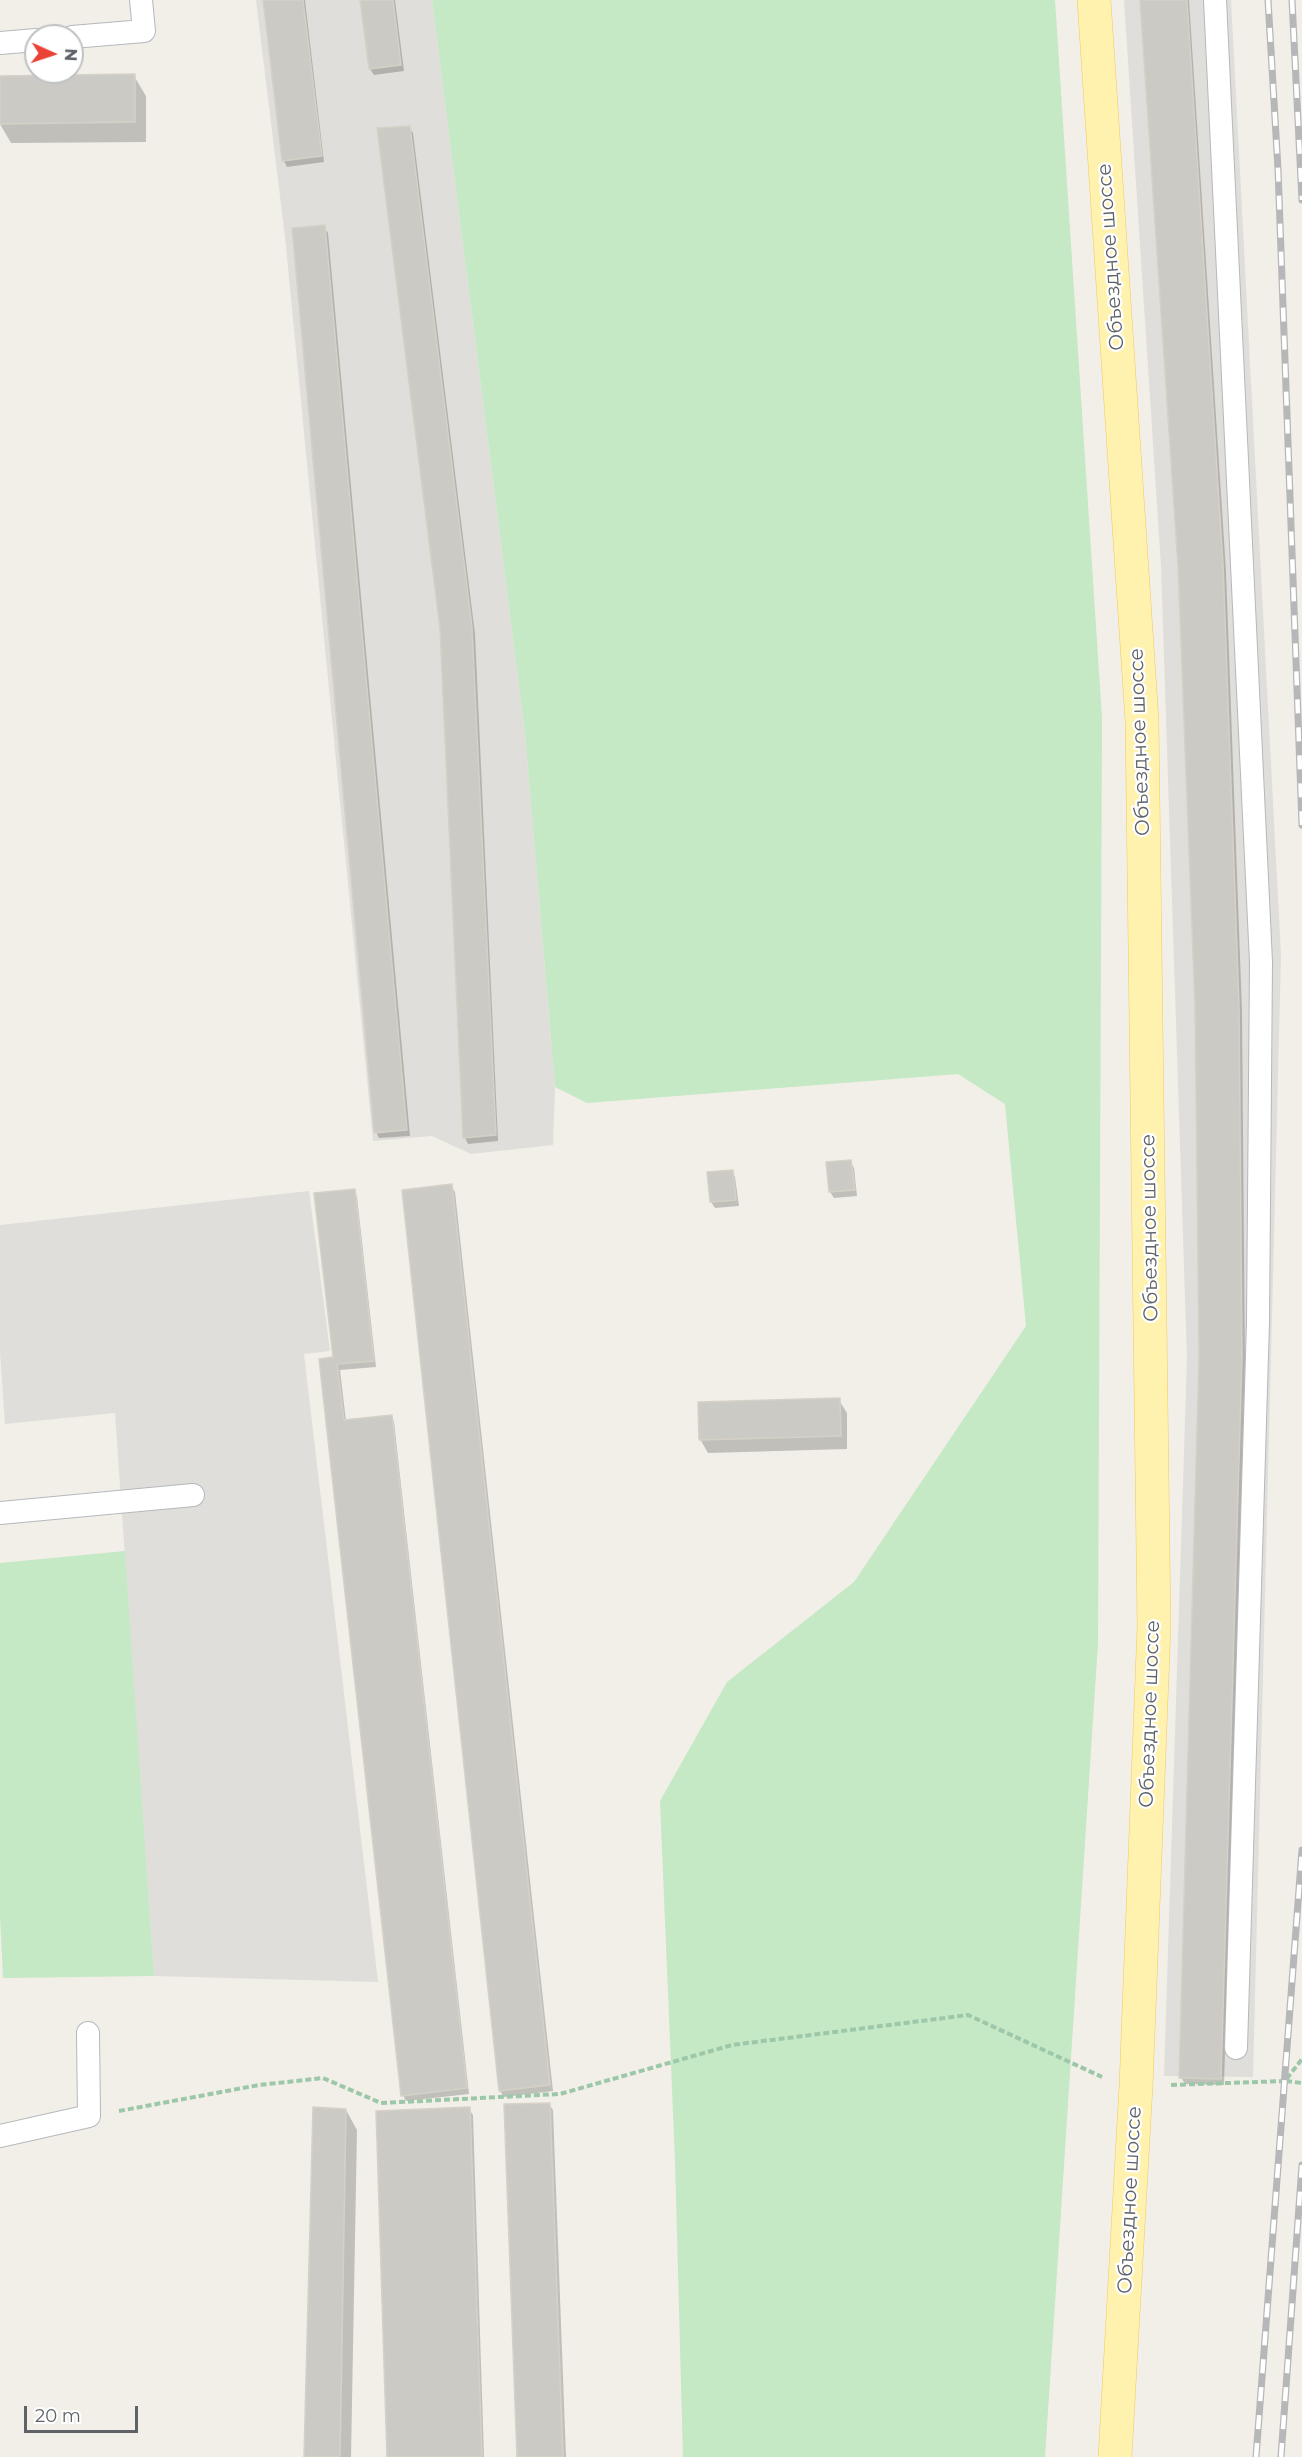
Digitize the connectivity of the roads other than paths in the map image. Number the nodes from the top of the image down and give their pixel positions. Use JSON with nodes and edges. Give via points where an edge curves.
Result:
{"nodes":[{"id":1,"x":141,"y":0,"type":"edge"},
{"id":2,"x":1094,"y":0,"type":"edge"},
{"id":3,"x":1215,"y":0,"type":"edge"},
{"id":4,"x":84,"y":36,"type":"edge"},
{"id":5,"x":24,"y":41,"type":"edge"},
{"id":6,"x":0,"y":43,"type":"edge"},
{"id":7,"x":193,"y":1495,"type":"dead end"},
{"id":8,"x":0,"y":1513,"type":"edge"},
{"id":9,"x":88,"y":2033,"type":"dead end"},
{"id":10,"x":1236,"y":2048,"type":"dead end"},
{"id":11,"x":0,"y":2136,"type":"edge"},
{"id":12,"x":1115,"y":2457,"type":"edge"}],
"edges":[{"from":1,"to":4,"type":"lane","via":[[144,31]]},
{"from":2,"to":12,"type":"main road","name":"Объездное шоссе","via":[[1142,722],[1154,1626],[1136,2086]]},
{"from":3,"to":10,"type":"lane","via":[[1261,962],[1258,1322]]},
{"from":5,"to":6,"type":"lane"},
{"from":7,"to":8,"type":"lane"},
{"from":9,"to":11,"type":"lane","via":[[89,2116]]}]}
